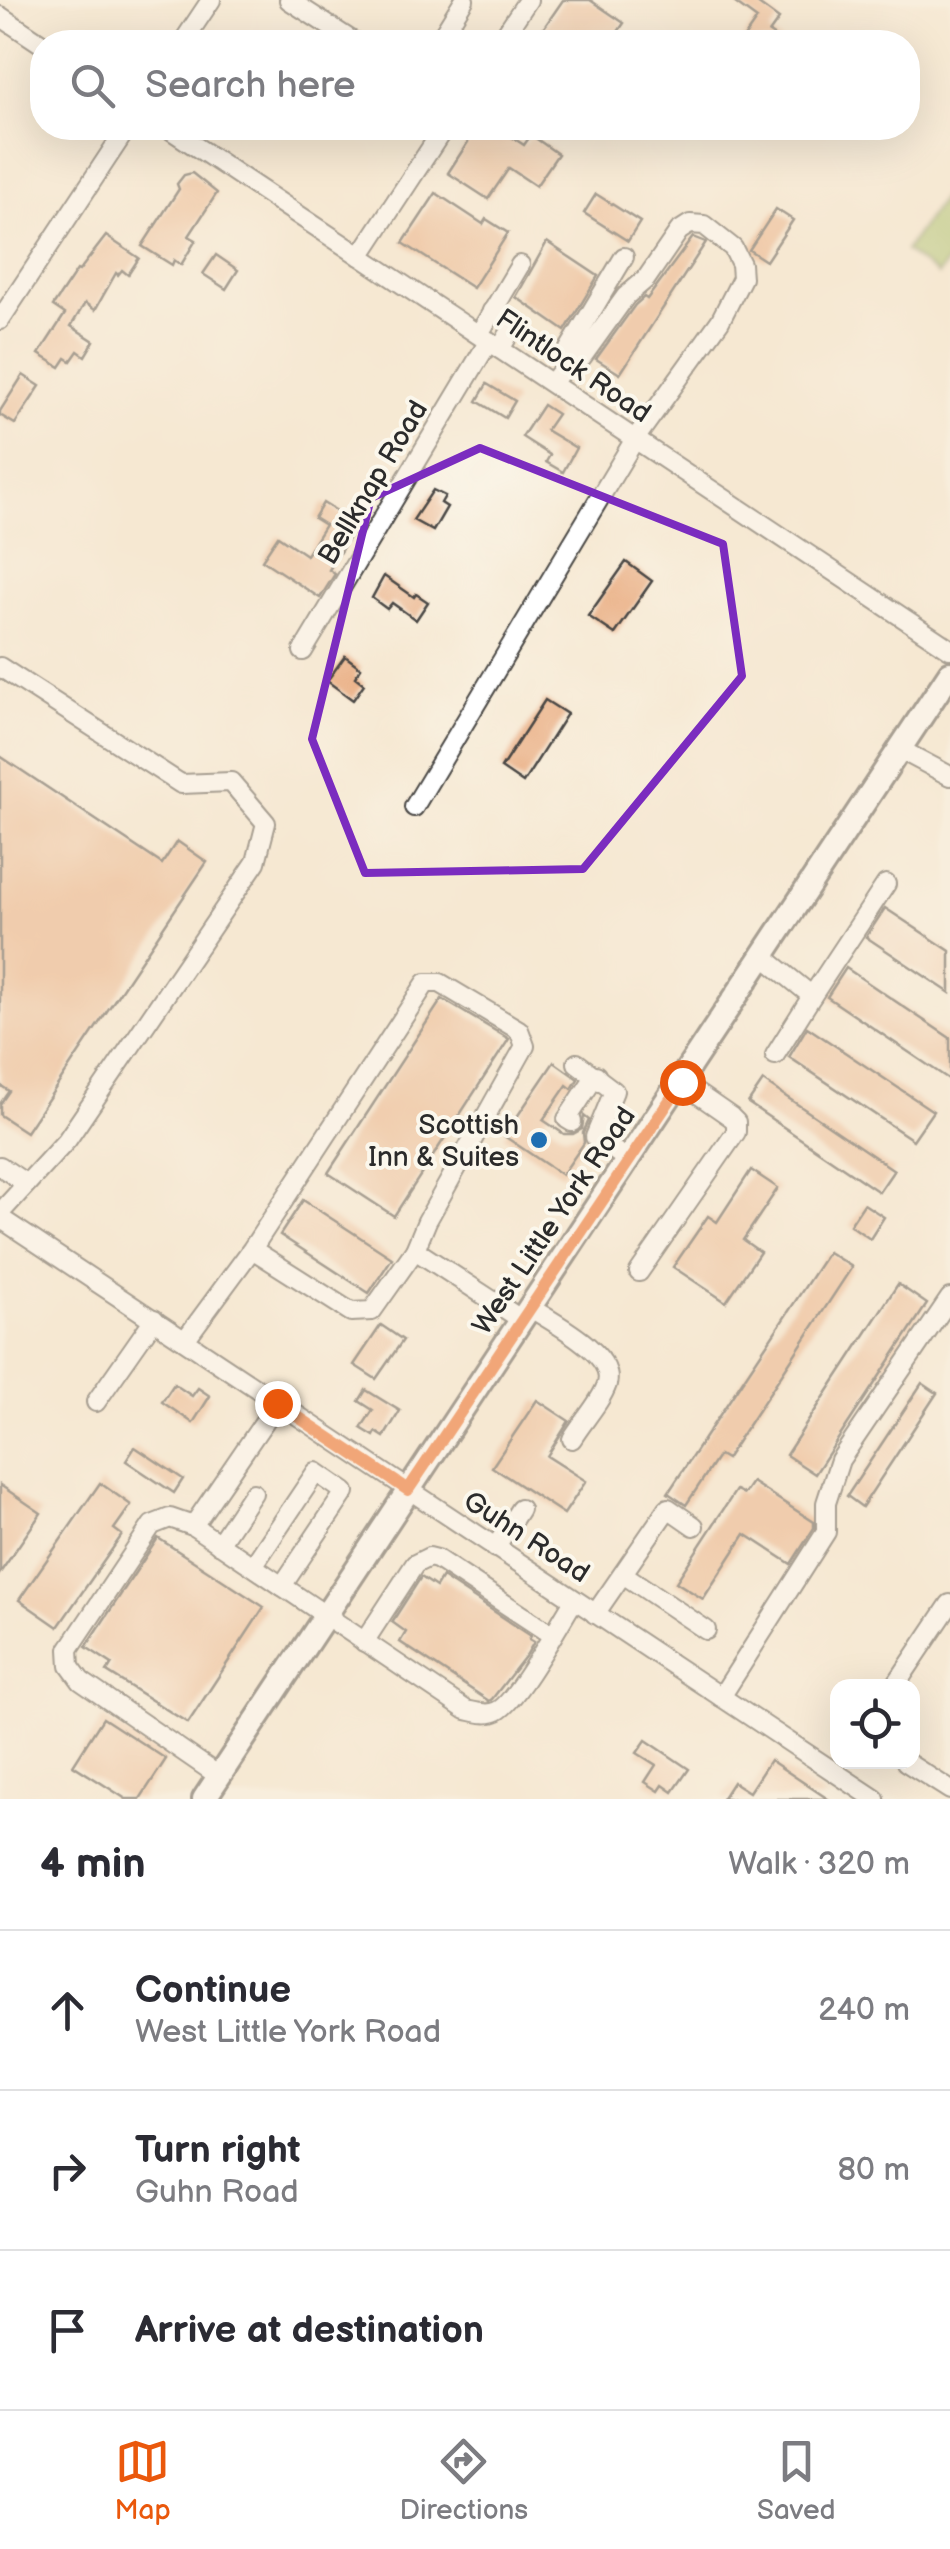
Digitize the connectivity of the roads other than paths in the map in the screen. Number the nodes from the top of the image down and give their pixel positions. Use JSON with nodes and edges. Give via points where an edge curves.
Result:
{"nodes":[{"id":1,"x":211,"y":0,"type":"edge"},
{"id":2,"x":289,"y":0,"type":"edge"},
{"id":3,"x":464,"y":0,"type":"edge"},
{"id":4,"x":519,"y":3,"type":"edge"},
{"id":5,"x":0,"y":16,"type":"edge"},
{"id":6,"x":191,"y":30,"type":"edge"},
{"id":7,"x":335,"y":30,"type":"edge"},
{"id":8,"x":445,"y":30,"type":"edge"},
{"id":9,"x":506,"y":30,"type":"edge"},
{"id":10,"x":30,"y":36,"type":"edge"},
{"id":11,"x":118,"y":140,"type":"edge"},
{"id":12,"x":186,"y":140,"type":"edge"},
{"id":13,"x":436,"y":140,"type":"edge"},
{"id":14,"x":360,"y":256,"type":"junction"},
{"id":15,"x":624,"y":257,"type":"dead end"},
{"id":16,"x":520,"y":265,"type":"dead end"},
{"id":17,"x":6,"y":296,"type":"edge"},
{"id":18,"x":492,"y":311,"type":"junction"},
{"id":19,"x":0,"y":320,"type":"edge"},
{"id":20,"x":489,"y":341,"type":"junction"},
{"id":21,"x":557,"y":376,"type":"junction"},
{"id":22,"x":635,"y":439,"type":"junction"},
{"id":23,"x":950,"y":649,"type":"edge"},
{"id":24,"x":303,"y":651,"type":"dead end"},
{"id":25,"x":0,"y":666,"type":"edge"},
{"id":26,"x":950,"y":673,"type":"edge"},
{"id":27,"x":900,"y":750,"type":"junction"},
{"id":28,"x":950,"y":776,"type":"edge"},
{"id":29,"x":414,"y":807,"type":"dead end"},
{"id":30,"x":886,"y":884,"type":"dead end"},
{"id":31,"x":764,"y":958,"type":"junction"},
{"id":32,"x":812,"y":996,"type":"junction"},
{"id":33,"x":775,"y":1055,"type":"dead end"},
{"id":34,"x":577,"y":1063,"type":"dead end"},
{"id":35,"x":596,"y":1075,"type":"junction"},
{"id":36,"x":682,"y":1082,"type":"junction"},
{"id":37,"x":572,"y":1122,"type":"dead end"},
{"id":38,"x":628,"y":1162,"type":"junction"},
{"id":39,"x":0,"y":1166,"type":"edge"},
{"id":40,"x":25,"y":1183,"type":"junction"},
{"id":41,"x":0,"y":1216,"type":"edge"},
{"id":42,"x":252,"y":1249,"type":"junction"},
{"id":43,"x":415,"y":1250,"type":"junction"},
{"id":44,"x":639,"y":1272,"type":"dead end"},
{"id":45,"x":950,"y":1298,"type":"edge"},
{"id":46,"x":526,"y":1314,"type":"junction"},
{"id":47,"x":154,"y":1319,"type":"junction"},
{"id":48,"x":185,"y":1340,"type":"junction"},
{"id":49,"x":96,"y":1402,"type":"dead end"},
{"id":50,"x":277,"y":1403,"type":"junction"},
{"id":51,"x":572,"y":1439,"type":"dead end"},
{"id":52,"x":408,"y":1490,"type":"junction"},
{"id":53,"x":253,"y":1493,"type":"dead end"},
{"id":54,"x":520,"y":1509,"type":"dead end"},
{"id":55,"x":192,"y":1526,"type":"junction"},
{"id":56,"x":694,"y":1526,"type":"dead end"},
{"id":57,"x":219,"y":1544,"type":"junction"},
{"id":58,"x":494,"y":1548,"type":"junction"},
{"id":59,"x":252,"y":1566,"type":"junction"},
{"id":60,"x":623,"y":1574,"type":"junction"},
{"id":61,"x":282,"y":1586,"type":"junction"},
{"id":62,"x":574,"y":1600,"type":"junction"},
{"id":63,"x":950,"y":1604,"type":"edge"},
{"id":64,"x":595,"y":1614,"type":"junction"},
{"id":65,"x":326,"y":1615,"type":"junction"},
{"id":66,"x":706,"y":1630,"type":"dead end"},
{"id":67,"x":552,"y":1634,"type":"junction"},
{"id":68,"x":364,"y":1642,"type":"junction"},
{"id":69,"x":899,"y":1679,"type":"edge"},
{"id":70,"x":721,"y":1698,"type":"junction"},
{"id":71,"x":830,"y":1762,"type":"edge"},
{"id":72,"x":840,"y":1769,"type":"edge"},
{"id":73,"x":917,"y":1769,"type":"edge"},
{"id":74,"x":220,"y":1776,"type":"junction"},
{"id":75,"x":950,"y":1790,"type":"edge"},
{"id":76,"x":869,"y":1797,"type":"edge"},
{"id":77,"x":204,"y":1799,"type":"edge"}],
"edges":[{"from":1,"to":6,"type":"street"},
{"from":2,"to":7,"type":"street"},
{"from":3,"to":8,"type":"street"},
{"from":4,"to":9,"type":"street"},
{"from":5,"to":10,"type":"street"},
{"from":11,"to":17,"type":"street"},
{"from":12,"to":14,"type":"street","name":"Flintlock Road"},
{"from":13,"to":14,"type":"street"},
{"from":14,"to":20,"type":"street","name":"Flintlock Road"},
{"from":15,"to":21,"type":"street"},
{"from":16,"to":18,"type":"street","name":"Bellknap Road"},
{"from":17,"to":19,"type":"street"},
{"from":18,"to":20,"type":"street","name":"Bellknap Road"},
{"from":18,"to":20,"type":"street","via":[[515,324]]},
{"from":20,"to":21,"type":"street","name":"Flintlock Road"},
{"from":20,"to":24,"type":"street","name":"Bellknap Road"},
{"from":21,"to":22,"type":"street","name":"Flintlock Road"},
{"from":21,"to":22,"type":"street","via":[[582,358],[680,231],[690,224],[715,231],[733,248],[742,278]]},
{"from":22,"to":23,"type":"street","name":"Flintlock Road"},
{"from":22,"to":29,"type":"street"},
{"from":25,"to":40,"type":"street","via":[[182,784],[230,782],[266,823],[256,862],[68,1140]]},
{"from":26,"to":27,"type":"main road","name":"West Little York Road"},
{"from":27,"to":28,"type":"street"},
{"from":27,"to":31,"type":"main road","name":"West Little York Road"},
{"from":30,"to":32,"type":"street"},
{"from":31,"to":32,"type":"street"},
{"from":31,"to":36,"type":"main road","name":"West Little York Road"},
{"from":32,"to":33,"type":"street"},
{"from":34,"to":35,"type":"street"},
{"from":35,"to":37,"type":"street","via":[[567,1119]]},
{"from":35,"to":38,"type":"street","via":[[615,1094],[592,1136]]},
{"from":36,"to":38,"type":"main road","name":"West Little York Road"},
{"from":36,"to":44,"type":"street","via":[[731,1117],[736,1132]]},
{"from":38,"to":46,"type":"main road","name":"West Little York Road"},
{"from":39,"to":40,"type":"street"},
{"from":40,"to":41,"type":"street"},
{"from":41,"to":47,"type":"street","name":"Guhn Road"},
{"from":42,"to":43,"type":"street","via":[[351,1312],[372,1310]]},
{"from":42,"to":43,"type":"street","via":[[426,983],[440,983],[519,1030],[525,1046]]},
{"from":42,"to":48,"type":"street"},
{"from":43,"to":46,"type":"street"},
{"from":45,"to":70,"type":"street","via":[[840,1460],[826,1503],[826,1532]]},
{"from":46,"to":51,"type":"street","via":[[598,1353],[607,1367],[607,1383]]},
{"from":46,"to":52,"type":"main road","name":"West Little York Road"},
{"from":47,"to":48,"type":"street","name":"Guhn Road"},
{"from":47,"to":49,"type":"street"},
{"from":48,"to":50,"type":"street","name":"Guhn Road"},
{"from":50,"to":52,"type":"street","name":"Guhn Road"},
{"from":50,"to":55,"type":"street"},
{"from":52,"to":58,"type":"street","name":"Guhn Road"},
{"from":52,"to":65,"type":"main road","name":"West Little York Road"},
{"from":53,"to":57,"type":"street"},
{"from":54,"to":58,"type":"street"},
{"from":55,"to":57,"type":"street"},
{"from":55,"to":74,"type":"street","via":[[170,1518],[152,1526],[69,1649],[70,1666]]},
{"from":56,"to":60,"type":"street","via":[[668,1508]]},
{"from":57,"to":59,"type":"street"},
{"from":58,"to":62,"type":"street","name":"Guhn Road"},
{"from":59,"to":61,"type":"street"},
{"from":59,"to":61,"type":"street","via":[[316,1472],[345,1492]]},
{"from":60,"to":64,"type":"street"},
{"from":60,"to":66,"type":"street"},
{"from":61,"to":65,"type":"street"},
{"from":62,"to":64,"type":"street","name":"Guhn Road"},
{"from":62,"to":67,"type":"street"},
{"from":63,"to":69,"type":"street"},
{"from":64,"to":70,"type":"street","name":"Guhn Road"},
{"from":65,"to":68,"type":"street"},
{"from":65,"to":74,"type":"main road","name":"West Little York Road"},
{"from":67,"to":68,"type":"street","via":[[508,1702],[482,1714]]},
{"from":67,"to":68,"type":"street","via":[[429,1557],[415,1564]]},
{"from":70,"to":71,"type":"street","name":"Guhn Road"},
{"from":72,"to":76,"type":"street","name":"Guhn Road"},
{"from":73,"to":75,"type":"street"},
{"from":74,"to":77,"type":"main road","name":"West Little York Road"}]}
